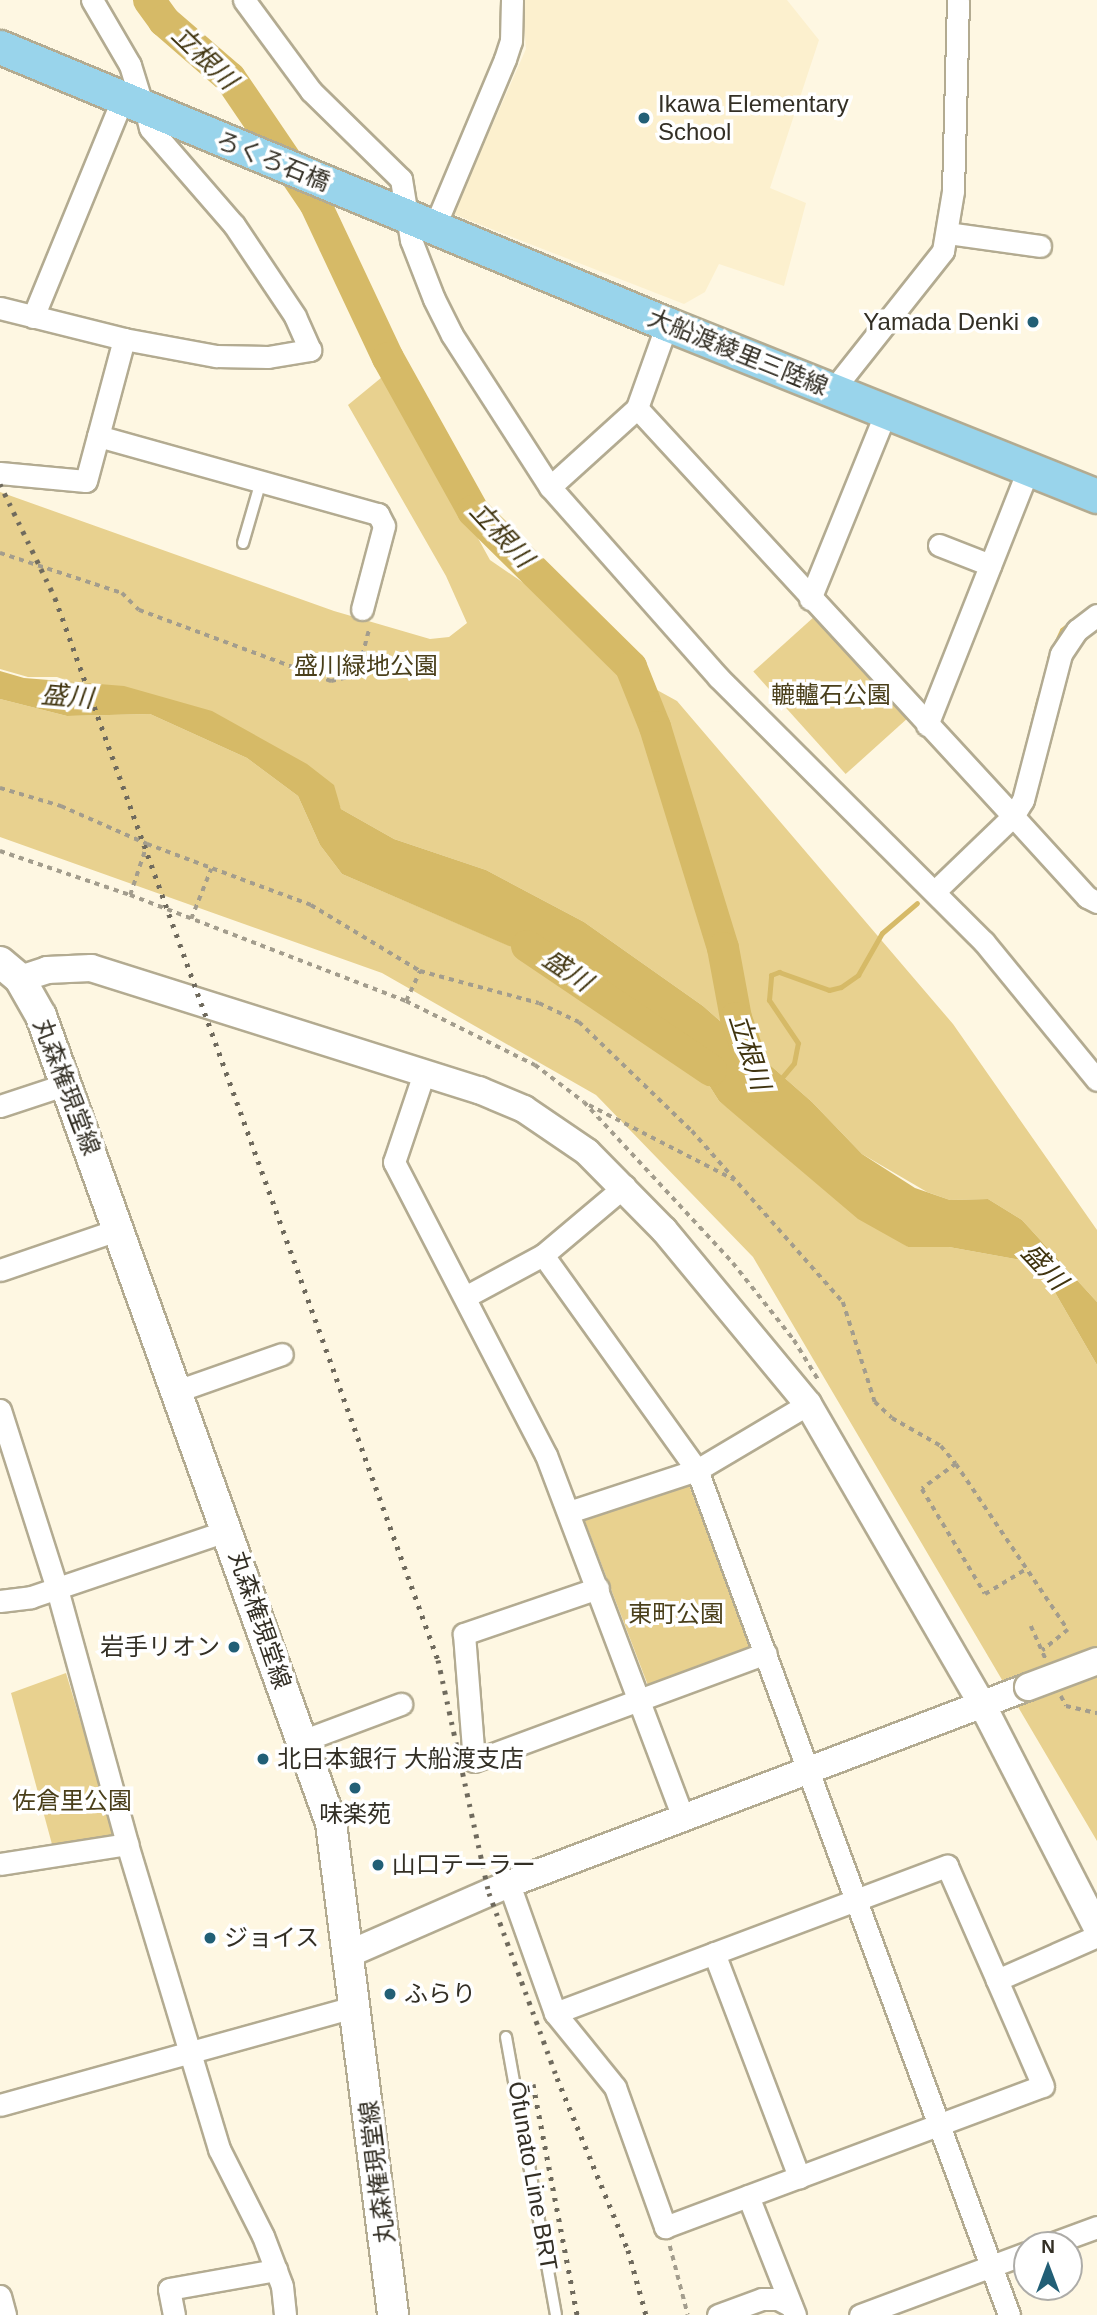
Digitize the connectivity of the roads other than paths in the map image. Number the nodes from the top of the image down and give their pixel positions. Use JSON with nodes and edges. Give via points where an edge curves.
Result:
{"nodes":[{"id":1,"x":92,"y":0,"type":"edge"},
{"id":2,"x":244,"y":0,"type":"edge"},
{"id":3,"x":512,"y":0,"type":"edge"},
{"id":4,"x":958,"y":0,"type":"edge"},
{"id":5,"x":0,"y":47,"type":"edge"},
{"id":6,"x":144,"y":107,"type":"junction"},
{"id":7,"x":407,"y":217,"type":"junction"},
{"id":8,"x":948,"y":233,"type":"junction"},
{"id":9,"x":1040,"y":246,"type":"dead end"},
{"id":10,"x":0,"y":308,"type":"edge"},
{"id":11,"x":33,"y":317,"type":"junction"},
{"id":12,"x":667,"y":324,"type":"junction"},
{"id":13,"x":124,"y":339,"type":"junction"},
{"id":14,"x":832,"y":391,"type":"junction"},
{"id":15,"x":637,"y":408,"type":"junction"},
{"id":16,"x":886,"y":412,"type":"junction"},
{"id":17,"x":97,"y":436,"type":"junction"},
{"id":18,"x":1029,"y":468,"type":"junction"},
{"id":19,"x":0,"y":473,"type":"edge"},
{"id":20,"x":261,"y":481,"type":"junction"},
{"id":21,"x":550,"y":487,"type":"junction"},
{"id":22,"x":1097,"y":496,"type":"edge"},
{"id":23,"x":243,"y":543,"type":"dead end"},
{"id":24,"x":939,"y":545,"type":"dead end"},
{"id":25,"x":990,"y":565,"type":"junction"},
{"id":26,"x":810,"y":598,"type":"junction"},
{"id":27,"x":1097,"y":615,"type":"edge"},
{"id":28,"x":366,"y":619,"type":"road end"},
{"id":29,"x":927,"y":725,"type":"junction"},
{"id":30,"x":1013,"y":816,"type":"junction"},
{"id":31,"x":936,"y":890,"type":"junction"},
{"id":32,"x":1097,"y":902,"type":"edge"},
{"id":33,"x":10,"y":971,"type":"edge"},
{"id":34,"x":424,"y":1073,"type":"junction"},
{"id":35,"x":1097,"y":1080,"type":"edge"},
{"id":36,"x":67,"y":1084,"type":"junction"},
{"id":37,"x":0,"y":1106,"type":"edge"},
{"id":38,"x":625,"y":1186,"type":"junction"},
{"id":39,"x":120,"y":1229,"type":"junction"},
{"id":40,"x":543,"y":1255,"type":"junction"},
{"id":41,"x":0,"y":1270,"type":"edge"},
{"id":42,"x":465,"y":1297,"type":"junction"},
{"id":43,"x":282,"y":1354,"type":"dead end"},
{"id":44,"x":177,"y":1391,"type":"junction"},
{"id":45,"x":808,"y":1404,"type":"junction"},
{"id":46,"x":0,"y":1410,"type":"edge"},
{"id":47,"x":697,"y":1470,"type":"junction"},
{"id":48,"x":569,"y":1512,"type":"junction"},
{"id":49,"x":229,"y":1530,"type":"junction"},
{"id":50,"x":57,"y":1588,"type":"junction"},
{"id":51,"x":598,"y":1588,"type":"junction"},
{"id":52,"x":0,"y":1601,"type":"edge"},
{"id":53,"x":766,"y":1653,"type":"junction"},
{"id":54,"x":1097,"y":1661,"type":"edge"},
{"id":55,"x":639,"y":1698,"type":"junction"},
{"id":56,"x":401,"y":1704,"type":"dead end"},
{"id":57,"x":982,"y":1704,"type":"junction"},
{"id":58,"x":302,"y":1741,"type":"junction"},
{"id":59,"x":806,"y":1771,"type":"junction"},
{"id":60,"x":683,"y":1817,"type":"junction"},
{"id":61,"x":127,"y":1844,"type":"junction"},
{"id":62,"x":0,"y":1864,"type":"edge"},
{"id":63,"x":509,"y":1884,"type":"junction"},
{"id":64,"x":855,"y":1900,"type":"junction"},
{"id":65,"x":1097,"y":1927,"type":"edge"},
{"id":66,"x":1097,"y":1936,"type":"edge"},
{"id":67,"x":351,"y":1953,"type":"junction"},
{"id":68,"x":714,"y":1953,"type":"junction"},
{"id":69,"x":997,"y":1980,"type":"junction"},
{"id":70,"x":357,"y":2006,"type":"junction"},
{"id":71,"x":555,"y":2013,"type":"junction"},
{"id":72,"x":189,"y":2052,"type":"junction"},
{"id":73,"x":0,"y":2105,"type":"edge"},
{"id":74,"x":938,"y":2125,"type":"junction"},
{"id":75,"x":799,"y":2177,"type":"junction"},
{"id":76,"x":748,"y":2196,"type":"junction"},
{"id":77,"x":1013,"y":2258,"type":"edge"},
{"id":78,"x":991,"y":2266,"type":"junction"},
{"id":79,"x":276,"y":2270,"type":"junction"},
{"id":80,"x":0,"y":2296,"type":"edge"},
{"id":81,"x":787,"y":2312,"type":"edge"},
{"id":82,"x":5,"y":2315,"type":"edge"},
{"id":83,"x":174,"y":2315,"type":"edge"},
{"id":84,"x":285,"y":2315,"type":"edge"},
{"id":85,"x":393,"y":2315,"type":"edge"},
{"id":86,"x":549,"y":2315,"type":"edge"},
{"id":87,"x":556,"y":2315,"type":"edge"},
{"id":88,"x":718,"y":2315,"type":"edge"},
{"id":89,"x":860,"y":2315,"type":"edge"},
{"id":90,"x":1009,"y":2315,"type":"edge"}],
"edges":[{"from":1,"to":6,"type":"street","via":[[130,65]]},
{"from":2,"to":7,"type":"street","via":[[312,91],[401,179]]},
{"from":3,"to":7,"type":"street","via":[[511,41],[505,59]]},
{"from":4,"to":8,"type":"street"},
{"from":5,"to":6,"type":"main road"},
{"from":6,"to":7,"type":"main road","name":"ろくろ石橋"},
{"from":6,"to":11,"type":"street"},
{"from":6,"to":13,"type":"street","via":[[150,128],[234,225],[295,316],[310,350],[268,357],[216,356]]},
{"from":7,"to":12,"type":"main road","name":"大船渡綾里三陸線"},
{"from":7,"to":21,"type":"street","via":[[411,240],[452,335]]},
{"from":8,"to":9,"type":"street"},
{"from":8,"to":14,"type":"street","via":[[933,268]]},
{"from":10,"to":11,"type":"street"},
{"from":11,"to":13,"type":"street"},
{"from":12,"to":14,"type":"main road","name":"大船渡綾里三陸線"},
{"from":12,"to":15,"type":"street"},
{"from":13,"to":17,"type":"street"},
{"from":14,"to":16,"type":"main road","name":"大船渡綾里三陸線"},
{"from":15,"to":21,"type":"street"},
{"from":15,"to":26,"type":"street"},
{"from":16,"to":18,"type":"main road","name":"大船渡綾里三陸線"},
{"from":16,"to":26,"type":"street"},
{"from":17,"to":19,"type":"street","via":[[86,481]]},
{"from":17,"to":20,"type":"street"},
{"from":18,"to":22,"type":"main road","name":"大船渡綾里三陸線"},
{"from":18,"to":25,"type":"street"},
{"from":20,"to":23,"type":"lane"},
{"from":20,"to":28,"type":"street","via":[[378,514],[384,526]]},
{"from":21,"to":31,"type":"street","via":[[719,677]]},
{"from":24,"to":25,"type":"street"},
{"from":25,"to":29,"type":"street"},
{"from":26,"to":29,"type":"street"},
{"from":27,"to":30,"type":"street","via":[[1077,630],[1061,654],[1023,800]]},
{"from":29,"to":30,"type":"street"},
{"from":30,"to":31,"type":"street"},
{"from":30,"to":32,"type":"street","via":[[1087,897]]},
{"from":31,"to":35,"type":"street"},
{"from":33,"to":34,"type":"street","via":[[91,968]]},
{"from":33,"to":36,"type":"main road","name":"丸森権現堂線","via":[[41,1016]]},
{"from":34,"to":38,"type":"street","via":[[524,1110],[587,1152]]},
{"from":34,"to":42,"type":"street","via":[[394,1163]]},
{"from":36,"to":37,"type":"street"},
{"from":36,"to":39,"type":"main road","name":"丸森権現堂線"},
{"from":38,"to":40,"type":"street"},
{"from":38,"to":45,"type":"street"},
{"from":39,"to":41,"type":"street"},
{"from":39,"to":44,"type":"main road","name":"丸森権現堂線"},
{"from":40,"to":42,"type":"street"},
{"from":40,"to":47,"type":"street"},
{"from":42,"to":48,"type":"street","via":[[546,1455]]},
{"from":43,"to":44,"type":"street"},
{"from":44,"to":49,"type":"main road","name":"丸森権現堂線"},
{"from":45,"to":47,"type":"street"},
{"from":45,"to":57,"type":"street"},
{"from":46,"to":50,"type":"street"},
{"from":47,"to":48,"type":"street"},
{"from":47,"to":53,"type":"street"},
{"from":48,"to":51,"type":"street"},
{"from":49,"to":50,"type":"street"},
{"from":49,"to":58,"type":"main road","name":"丸森権現堂線"},
{"from":50,"to":52,"type":"street"},
{"from":50,"to":61,"type":"street"},
{"from":51,"to":55,"type":"street"},
{"from":51,"to":55,"type":"street","via":[[464,1634],[474,1761]]},
{"from":53,"to":55,"type":"street"},
{"from":53,"to":59,"type":"street"},
{"from":54,"to":57,"type":"street","bridge":true},
{"from":55,"to":60,"type":"street"},
{"from":56,"to":58,"type":"street"},
{"from":57,"to":59,"type":"street"},
{"from":57,"to":65,"type":"street"},
{"from":58,"to":67,"type":"main road","name":"丸森権現堂線","via":[[334,1835]]},
{"from":59,"to":60,"type":"street"},
{"from":59,"to":64,"type":"street"},
{"from":60,"to":63,"type":"street"},
{"from":61,"to":62,"type":"street"},
{"from":61,"to":72,"type":"street"},
{"from":63,"to":67,"type":"street"},
{"from":63,"to":71,"type":"street"},
{"from":64,"to":68,"type":"street"},
{"from":64,"to":69,"type":"street","via":[[947,1866]]},
{"from":64,"to":74,"type":"street"},
{"from":66,"to":69,"type":"street"},
{"from":67,"to":70,"type":"main road","name":"丸森権現堂線"},
{"from":68,"to":71,"type":"street"},
{"from":68,"to":75,"type":"street"},
{"from":69,"to":74,"type":"street","via":[[1043,2086]]},
{"from":70,"to":72,"type":"street"},
{"from":70,"to":85,"type":"main road","name":"丸森権現堂線"},
{"from":71,"to":76,"type":"street","via":[[614,2087],[665,2227]]},
{"from":72,"to":73,"type":"street"},
{"from":72,"to":79,"type":"street","via":[[219,2149]]},
{"from":74,"to":75,"type":"street"},
{"from":74,"to":78,"type":"street"},
{"from":75,"to":76,"type":"street"},
{"from":76,"to":81,"type":"street"},
{"from":77,"to":78,"type":"street"},
{"from":78,"to":89,"type":"street"},
{"from":78,"to":90,"type":"street"},
{"from":79,"to":83,"type":"street","via":[[169,2290]]},
{"from":79,"to":84,"type":"street"},
{"from":80,"to":82,"type":"street"},
{"from":81,"to":88,"type":"street","via":[[778,2299],[749,2303]]},
{"from":86,"to":87,"type":"lane","name":"Ōfunato Line BRT","via":[[506,2037]]}]}
